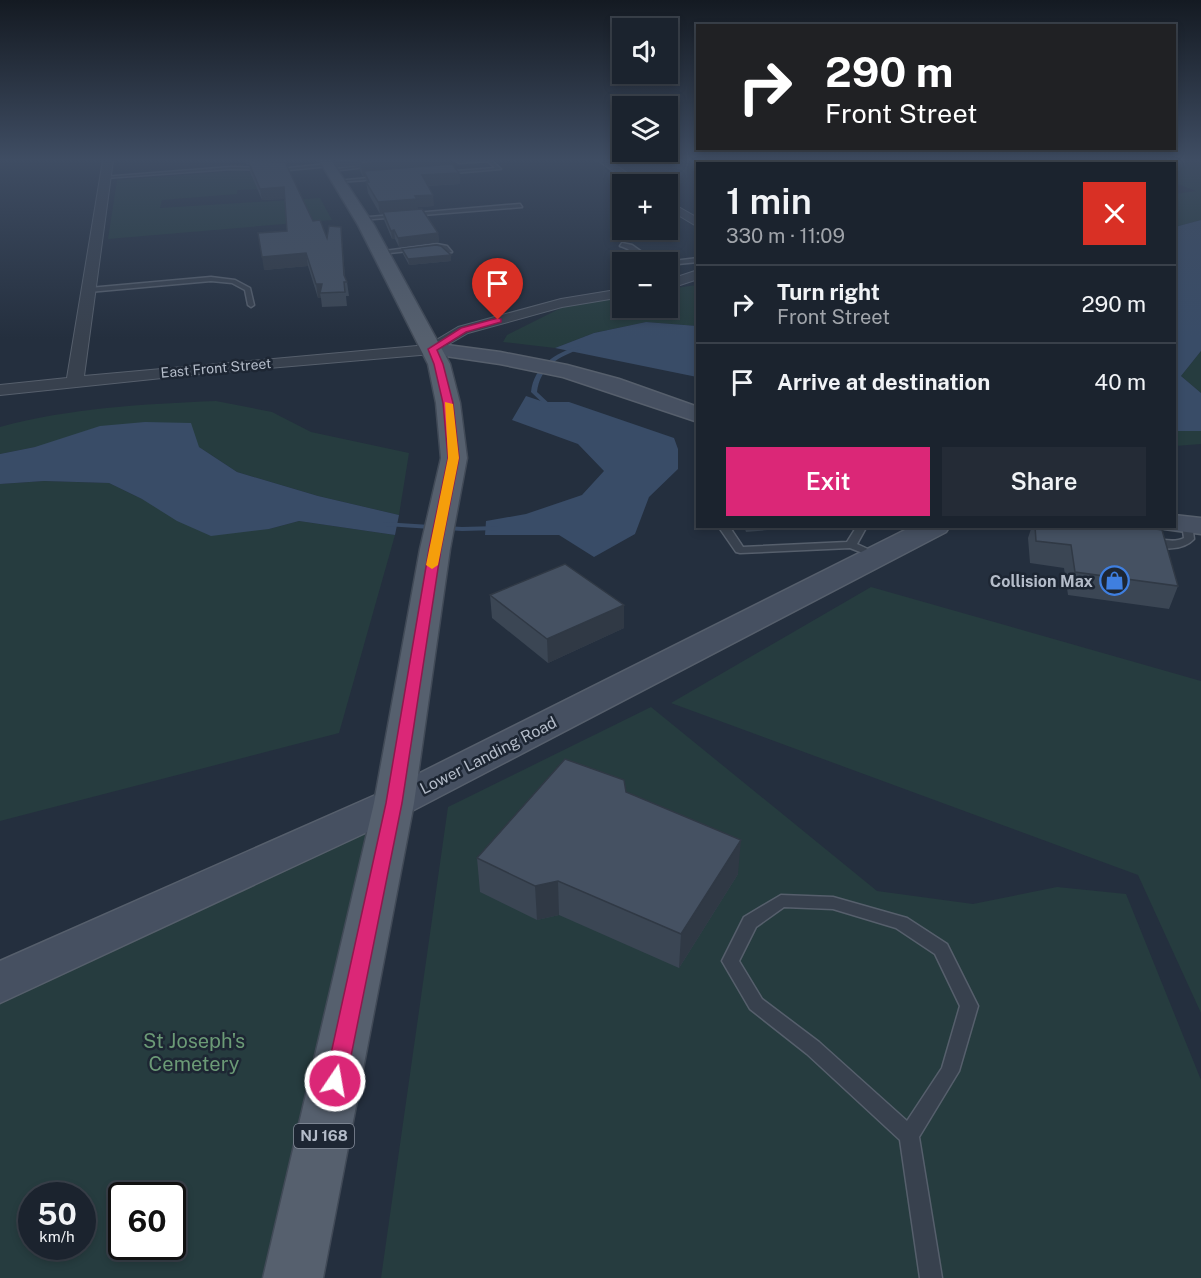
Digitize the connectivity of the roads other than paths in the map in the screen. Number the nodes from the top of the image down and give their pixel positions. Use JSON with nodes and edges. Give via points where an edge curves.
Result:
{"nodes":[{"id":1,"x":99,"y":220,"type":"edge"},
{"id":2,"x":363,"y":220,"type":"edge"},
{"id":3,"x":622,"y":245,"type":"dead end"},
{"id":4,"x":380,"y":252,"type":"junction"},
{"id":5,"x":449,"y":252,"type":"edge"},
{"id":6,"x":639,"y":252,"type":"edge"},
{"id":7,"x":696,"y":260,"type":"edge"},
{"id":8,"x":678,"y":262,"type":"edge"},
{"id":9,"x":696,"y":275,"type":"edge"},
{"id":10,"x":678,"y":281,"type":"edge"},
{"id":11,"x":89,"y":290,"type":"junction"},
{"id":12,"x":612,"y":295,"type":"edge"},
{"id":13,"x":250,"y":305,"type":"dead end"},
{"id":14,"x":432,"y":349,"type":"junction"},
{"id":15,"x":75,"y":382,"type":"junction"},
{"id":16,"x":0,"y":390,"type":"edge"},
{"id":17,"x":696,"y":414,"type":"edge"},
{"id":18,"x":1188,"y":525,"type":"edge"},
{"id":19,"x":724,"y":528,"type":"edge"},
{"id":20,"x":862,"y":528,"type":"edge"},
{"id":21,"x":922,"y":529,"type":"edge"},
{"id":22,"x":1140,"y":541,"type":"edge"},
{"id":23,"x":864,"y":550,"type":"junction"},
{"id":24,"x":394,"y":803,"type":"junction"},
{"id":25,"x":0,"y":983,"type":"edge"},
{"id":26,"x":909,"y":1135,"type":"junction"},
{"id":27,"x":293,"y":1278,"type":"edge"},
{"id":28,"x":931,"y":1278,"type":"edge"}],
"edges":[{"from":1,"to":11,"type":"street"},
{"from":2,"to":4,"type":"main road","number":"NJ 168"},
{"from":3,"to":6,"type":"lane"},
{"from":4,"to":5,"type":"lane","via":[[437,246]]},
{"from":4,"to":14,"type":"main road","number":"NJ 168"},
{"from":7,"to":8,"type":"lane"},
{"from":9,"to":10,"type":"street"},
{"from":11,"to":13,"type":"lane","via":[[210,279],[233,281],[248,288]]},
{"from":11,"to":15,"type":"street"},
{"from":12,"to":14,"type":"street","via":[[561,303],[464,330]]},
{"from":14,"to":15,"type":"street","name":"East Front Street"},
{"from":14,"to":17,"type":"main road","via":[[565,372]]},
{"from":14,"to":24,"type":"main road","number":"NJ 168","via":[[448,403],[453,458]]},
{"from":15,"to":16,"type":"street","name":"East Front Street"},
{"from":18,"to":22,"type":"lane","via":[[1189,539],[1185,543]]},
{"from":19,"to":23,"type":"lane","via":[[740,550]]},
{"from":20,"to":23,"type":"lane"},
{"from":21,"to":23,"type":"main road","name":"Lower Landing Road"},
{"from":23,"to":24,"type":"main road","name":"Lower Landing Road"},
{"from":24,"to":25,"type":"main road","name":"Lower Landing Road"},
{"from":24,"to":27,"type":"main road","number":"NJ 168"},
{"from":26,"to":26,"type":"lane","via":[[950,1071],[969,1006],[941,949],[901,923],[833,903],[781,901],[750,922],[730,961],[756,1004],[813,1048]]},
{"from":26,"to":28,"type":"lane"}]}
